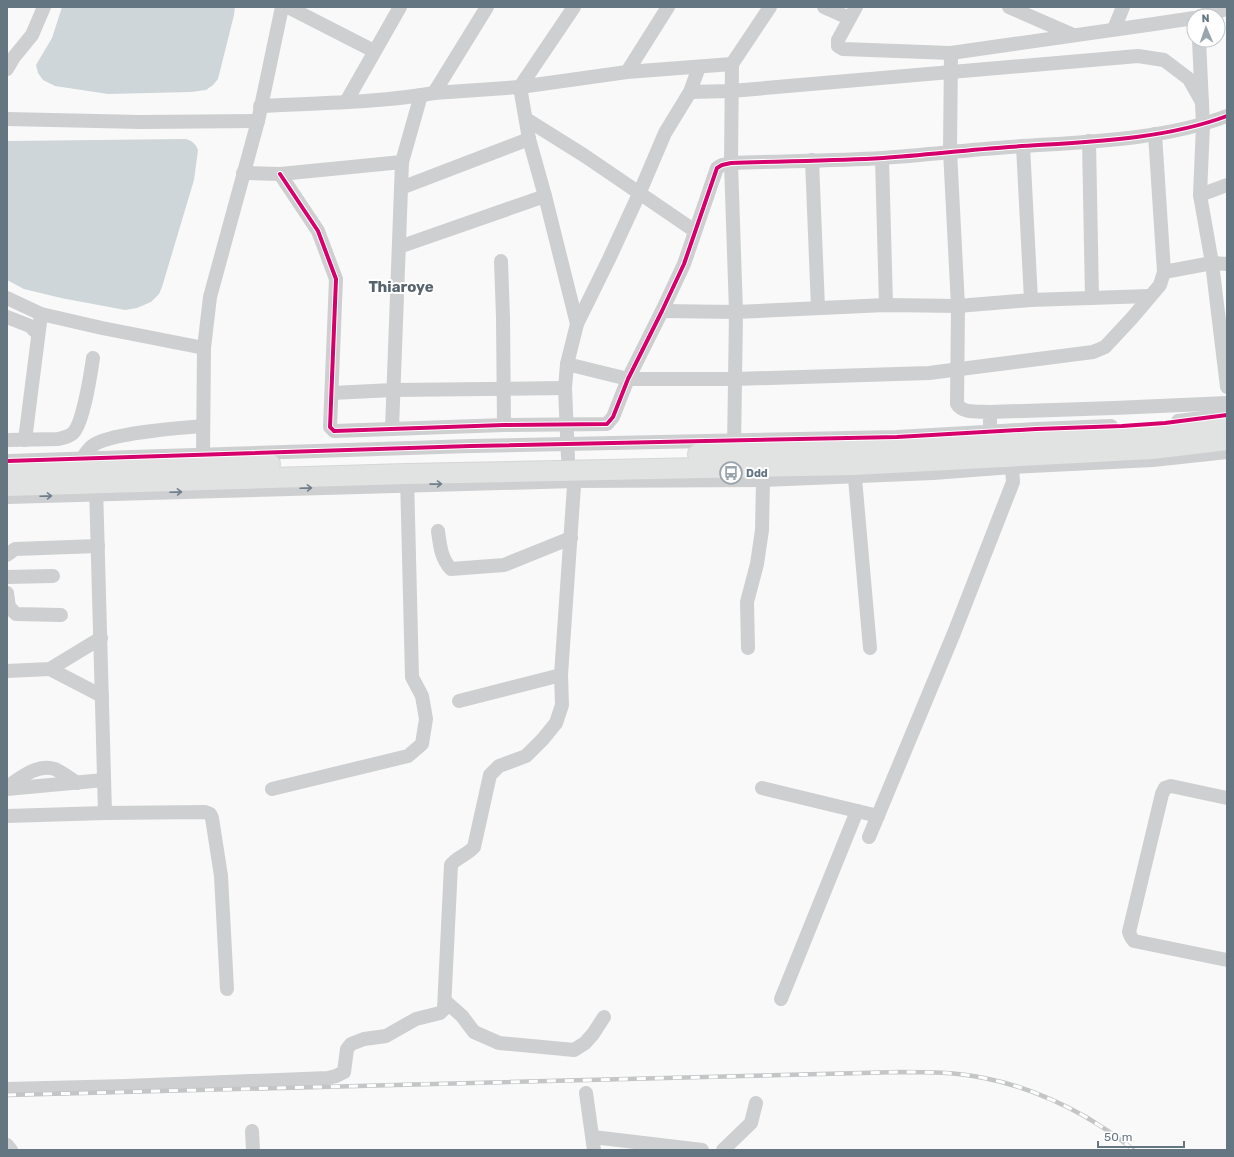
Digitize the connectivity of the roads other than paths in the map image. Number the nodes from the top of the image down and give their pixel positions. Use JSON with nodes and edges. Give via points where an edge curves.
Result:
{"nodes":[{"id":1,"x":44,"y":7,"type":"edge"},
{"id":2,"x":282,"y":7,"type":"edge"},
{"id":3,"x":288,"y":7,"type":"edge"},
{"id":4,"x":400,"y":7,"type":"edge"},
{"id":5,"x":487,"y":7,"type":"edge"},
{"id":6,"x":574,"y":7,"type":"edge"},
{"id":7,"x":668,"y":7,"type":"edge"},
{"id":8,"x":770,"y":7,"type":"edge"},
{"id":9,"x":824,"y":7,"type":"edge"},
{"id":10,"x":1009,"y":7,"type":"edge"},
{"id":11,"x":1123,"y":7,"type":"edge"},
{"id":12,"x":853,"y":13,"type":"edge"},
{"id":13,"x":1186,"y":17,"type":"edge"},
{"id":14,"x":1114,"y":29,"type":"junction"},
{"id":15,"x":1073,"y":35,"type":"junction"},
{"id":16,"x":1199,"y":48,"type":"edge"},
{"id":17,"x":374,"y":51,"type":"junction"},
{"id":18,"x":951,"y":53,"type":"junction"},
{"id":19,"x":9,"y":58,"type":"edge"},
{"id":20,"x":732,"y":64,"type":"junction"},
{"id":21,"x":699,"y":67,"type":"junction"},
{"id":22,"x":627,"y":72,"type":"junction"},
{"id":23,"x":951,"y":72,"type":"junction"},
{"id":24,"x":520,"y":87,"type":"junction"},
{"id":25,"x":731,"y":91,"type":"junction"},
{"id":26,"x":690,"y":92,"type":"junction"},
{"id":27,"x":427,"y":94,"type":"junction"},
{"id":28,"x":346,"y":102,"type":"junction"},
{"id":29,"x":1202,"y":102,"type":"junction"},
{"id":30,"x":260,"y":106,"type":"junction"},
{"id":31,"x":1227,"y":116,"type":"edge"},
{"id":32,"x":7,"y":119,"type":"edge"},
{"id":33,"x":526,"y":119,"type":"junction"},
{"id":34,"x":258,"y":121,"type":"junction"},
{"id":35,"x":1203,"y":125,"type":"junction"},
{"id":36,"x":1155,"y":134,"type":"junction"},
{"id":37,"x":529,"y":139,"type":"junction"},
{"id":38,"x":1089,"y":141,"type":"junction"},
{"id":39,"x":1024,"y":146,"type":"junction"},
{"id":40,"x":950,"y":151,"type":"junction"},
{"id":41,"x":882,"y":158,"type":"junction"},
{"id":42,"x":812,"y":160,"type":"junction"},
{"id":43,"x":402,"y":162,"type":"junction"},
{"id":44,"x":731,"y":163,"type":"junction"},
{"id":45,"x":243,"y":173,"type":"junction"},
{"id":46,"x":280,"y":174,"type":"junction"},
{"id":47,"x":1227,"y":185,"type":"edge"},
{"id":48,"x":401,"y":188,"type":"junction"},
{"id":49,"x":639,"y":194,"type":"junction"},
{"id":50,"x":1200,"y":195,"type":"junction"},
{"id":51,"x":545,"y":196,"type":"junction"},
{"id":52,"x":695,"y":231,"type":"junction"},
{"id":53,"x":399,"y":247,"type":"junction"},
{"id":54,"x":501,"y":262,"type":"dead end"},
{"id":55,"x":1212,"y":263,"type":"junction"},
{"id":56,"x":1227,"y":264,"type":"edge"},
{"id":57,"x":1164,"y":272,"type":"junction"},
{"id":58,"x":1149,"y":296,"type":"junction"},
{"id":59,"x":7,"y":298,"type":"edge"},
{"id":60,"x":1092,"y":298,"type":"junction"},
{"id":61,"x":1031,"y":300,"type":"junction"},
{"id":62,"x":886,"y":305,"type":"junction"},
{"id":63,"x":958,"y":306,"type":"junction"},
{"id":64,"x":818,"y":308,"type":"junction"},
{"id":65,"x":662,"y":311,"type":"junction"},
{"id":66,"x":736,"y":312,"type":"junction"},
{"id":67,"x":42,"y":314,"type":"junction"},
{"id":68,"x":7,"y":317,"type":"edge"},
{"id":69,"x":577,"y":324,"type":"junction"},
{"id":70,"x":38,"y":334,"type":"junction"},
{"id":71,"x":204,"y":348,"type":"junction"},
{"id":72,"x":93,"y":358,"type":"dead end"},
{"id":73,"x":567,"y":364,"type":"junction"},
{"id":74,"x":958,"y":369,"type":"junction"},
{"id":75,"x":628,"y":379,"type":"junction"},
{"id":76,"x":735,"y":379,"type":"junction"},
{"id":77,"x":1227,"y":387,"type":"edge"},
{"id":78,"x":504,"y":388,"type":"junction"},
{"id":79,"x":565,"y":388,"type":"junction"},
{"id":80,"x":393,"y":390,"type":"junction"},
{"id":81,"x":332,"y":393,"type":"junction"},
{"id":82,"x":1227,"y":403,"type":"edge"},
{"id":83,"x":990,"y":412,"type":"junction"},
{"id":84,"x":1227,"y":415,"type":"edge"},
{"id":85,"x":504,"y":425,"type":"junction"},
{"id":86,"x":567,"y":425,"type":"junction"},
{"id":87,"x":203,"y":426,"type":"junction"},
{"id":88,"x":1227,"y":426,"type":"edge"},
{"id":89,"x":392,"y":429,"type":"junction"},
{"id":90,"x":990,"y":431,"type":"junction"},
{"id":91,"x":7,"y":440,"type":"edge"},
{"id":92,"x":25,"y":440,"type":"junction"},
{"id":93,"x":1227,"y":440,"type":"edge"},
{"id":94,"x":897,"y":442,"type":"junction"},
{"id":95,"x":734,"y":447,"type":"junction"},
{"id":96,"x":1227,"y":452,"type":"edge"},
{"id":97,"x":1152,"y":454,"type":"junction"},
{"id":98,"x":203,"y":455,"type":"junction"},
{"id":99,"x":82,"y":458,"type":"junction"},
{"id":100,"x":235,"y":460,"type":"junction"},
{"id":101,"x":7,"y":461,"type":"edge"},
{"id":102,"x":1011,"y":462,"type":"junction"},
{"id":103,"x":572,"y":464,"type":"junction"},
{"id":104,"x":854,"y":471,"type":"junction"},
{"id":105,"x":7,"y":472,"type":"edge"},
{"id":106,"x":407,"y":479,"type":"junction"},
{"id":107,"x":763,"y":480,"type":"junction"},
{"id":108,"x":7,"y":486,"type":"edge"},
{"id":109,"x":96,"y":489,"type":"junction"},
{"id":110,"x":7,"y":497,"type":"edge"},
{"id":111,"x":438,"y":531,"type":"dead end"},
{"id":112,"x":571,"y":538,"type":"junction"},
{"id":113,"x":98,"y":546,"type":"junction"},
{"id":114,"x":7,"y":555,"type":"edge"},
{"id":115,"x":53,"y":576,"type":"dead end"},
{"id":116,"x":7,"y":577,"type":"edge"},
{"id":117,"x":7,"y":593,"type":"edge"},
{"id":118,"x":60,"y":615,"type":"dead end"},
{"id":119,"x":101,"y":638,"type":"junction"},
{"id":120,"x":748,"y":648,"type":"dead end"},
{"id":121,"x":870,"y":648,"type":"dead end"},
{"id":122,"x":50,"y":669,"type":"junction"},
{"id":123,"x":7,"y":671,"type":"edge"},
{"id":124,"x":561,"y":675,"type":"junction"},
{"id":125,"x":102,"y":696,"type":"junction"},
{"id":126,"x":458,"y":701,"type":"dead end"},
{"id":127,"x":104,"y":780,"type":"junction"},
{"id":128,"x":7,"y":788,"type":"edge"},
{"id":129,"x":762,"y":788,"type":"dead end"},
{"id":130,"x":272,"y":790,"type":"dead end"},
{"id":131,"x":1227,"y":798,"type":"edge"},
{"id":132,"x":857,"y":811,"type":"junction"},
{"id":133,"x":105,"y":813,"type":"junction"},
{"id":134,"x":7,"y":816,"type":"edge"},
{"id":135,"x":878,"y":816,"type":"junction"},
{"id":136,"x":869,"y":837,"type":"dead end"},
{"id":137,"x":1227,"y":960,"type":"edge"},
{"id":138,"x":227,"y":989,"type":"dead end"},
{"id":139,"x":781,"y":1000,"type":"dead end"},
{"id":140,"x":445,"y":1001,"type":"junction"},
{"id":141,"x":604,"y":1017,"type":"dead end"},
{"id":142,"x":7,"y":1089,"type":"edge"},
{"id":143,"x":586,"y":1093,"type":"dead end"},
{"id":144,"x":756,"y":1103,"type":"dead end"},
{"id":145,"x":252,"y":1130,"type":"dead end"},
{"id":146,"x":594,"y":1143,"type":"edge"},
{"id":147,"x":7,"y":1145,"type":"edge"},
{"id":148,"x":11,"y":1150,"type":"edge"},
{"id":149,"x":253,"y":1150,"type":"edge"},
{"id":150,"x":702,"y":1150,"type":"edge"},
{"id":151,"x":723,"y":1150,"type":"edge"}],
"edges":[{"from":1,"to":19,"type":"street","via":[[32,35]]},
{"from":2,"to":30,"type":"street"},
{"from":3,"to":17,"type":"street"},
{"from":4,"to":17,"type":"street"},
{"from":5,"to":27,"type":"street"},
{"from":6,"to":24,"type":"street"},
{"from":7,"to":22,"type":"street"},
{"from":8,"to":20,"type":"street"},
{"from":9,"to":12,"type":"street"},
{"from":10,"to":15,"type":"street"},
{"from":11,"to":14,"type":"street"},
{"from":12,"to":18,"type":"street","via":[[838,40],[838,46],[843,49]]},
{"from":13,"to":14,"type":"street"},
{"from":14,"to":15,"type":"street"},
{"from":15,"to":18,"type":"street"},
{"from":16,"to":29,"type":"street"},
{"from":17,"to":28,"type":"street"},
{"from":18,"to":23,"type":"street"},
{"from":20,"to":21,"type":"street"},
{"from":20,"to":25,"type":"street"},
{"from":21,"to":22,"type":"street"},
{"from":21,"to":26,"type":"street"},
{"from":22,"to":24,"type":"street"},
{"from":23,"to":25,"type":"street"},
{"from":23,"to":29,"type":"street","via":[[1138,56],[1164,60],[1189,79]]},
{"from":23,"to":40,"type":"street"},
{"from":24,"to":27,"type":"street"},
{"from":24,"to":33,"type":"street"},
{"from":25,"to":26,"type":"street"},
{"from":25,"to":44,"type":"street"},
{"from":26,"to":49,"type":"street","via":[[665,133]]},
{"from":27,"to":28,"type":"street"},
{"from":27,"to":43,"type":"street"},
{"from":28,"to":30,"type":"street"},
{"from":29,"to":35,"type":"street"},
{"from":30,"to":34,"type":"street"},
{"from":31,"to":35,"type":"street"},
{"from":32,"to":34,"type":"street"},
{"from":33,"to":37,"type":"street"},
{"from":33,"to":49,"type":"street"},
{"from":34,"to":45,"type":"street"},
{"from":35,"to":36,"type":"street"},
{"from":35,"to":50,"type":"street"},
{"from":36,"to":38,"type":"street"},
{"from":36,"to":57,"type":"street"},
{"from":37,"to":48,"type":"street"},
{"from":37,"to":51,"type":"street"},
{"from":38,"to":39,"type":"street"},
{"from":38,"to":60,"type":"street"},
{"from":39,"to":40,"type":"street"},
{"from":39,"to":61,"type":"street"},
{"from":40,"to":41,"type":"street"},
{"from":40,"to":63,"type":"street"},
{"from":41,"to":42,"type":"street"},
{"from":41,"to":62,"type":"street"},
{"from":42,"to":44,"type":"street"},
{"from":42,"to":64,"type":"street"},
{"from":43,"to":46,"type":"street"},
{"from":43,"to":48,"type":"street"},
{"from":44,"to":52,"type":"street","via":[[717,168]]},
{"from":44,"to":66,"type":"street"},
{"from":45,"to":46,"type":"street"},
{"from":45,"to":71,"type":"street","via":[[210,298]]},
{"from":46,"to":81,"type":"street","via":[[318,231],[336,279]]},
{"from":47,"to":50,"type":"street"},
{"from":48,"to":53,"type":"street"},
{"from":49,"to":52,"type":"street"},
{"from":49,"to":69,"type":"street"},
{"from":50,"to":55,"type":"street"},
{"from":51,"to":53,"type":"street"},
{"from":51,"to":69,"type":"street"},
{"from":52,"to":65,"type":"street","via":[[684,264]]},
{"from":53,"to":80,"type":"street"},
{"from":54,"to":78,"type":"street"},
{"from":55,"to":56,"type":"street"},
{"from":55,"to":57,"type":"street"},
{"from":55,"to":77,"type":"street"},
{"from":57,"to":58,"type":"street","via":[[1160,284]]},
{"from":58,"to":60,"type":"street"},
{"from":58,"to":74,"type":"street","via":[[1105,347],[1093,352]]},
{"from":59,"to":67,"type":"street"},
{"from":60,"to":61,"type":"street"},
{"from":61,"to":63,"type":"street"},
{"from":62,"to":63,"type":"street"},
{"from":62,"to":64,"type":"street"},
{"from":63,"to":74,"type":"street"},
{"from":64,"to":66,"type":"street"},
{"from":65,"to":66,"type":"street"},
{"from":65,"to":75,"type":"street"},
{"from":66,"to":76,"type":"street"},
{"from":67,"to":70,"type":"street"},
{"from":67,"to":71,"type":"street"},
{"from":68,"to":70,"type":"street","via":[[30,326]]},
{"from":69,"to":73,"type":"street"},
{"from":70,"to":92,"type":"street"},
{"from":71,"to":87,"type":"street"},
{"from":72,"to":92,"type":"street","via":[[89,387],[78,425],[72,434],[58,439]]},
{"from":73,"to":75,"type":"street"},
{"from":73,"to":79,"type":"street"},
{"from":74,"to":76,"type":"street","via":[[929,373]]},
{"from":74,"to":83,"type":"street","via":[[959,408]]},
{"from":75,"to":76,"type":"street"},
{"from":75,"to":86,"type":"street","via":[[611,421],[607,424]]},
{"from":76,"to":95,"type":"street"},
{"from":78,"to":79,"type":"street"},
{"from":78,"to":80,"type":"street"},
{"from":78,"to":85,"type":"street"},
{"from":79,"to":86,"type":"street"},
{"from":80,"to":81,"type":"street"},
{"from":80,"to":89,"type":"street"},
{"from":81,"to":89,"type":"street","via":[[330,427],[334,431]]},
{"from":82,"to":83,"type":"street"},
{"from":83,"to":90,"type":"street"},
{"from":84,"to":90,"type":"street","via":[[1151,424]]},
{"from":85,"to":86,"type":"street"},
{"from":85,"to":89,"type":"street"},
{"from":86,"to":103,"type":"street"},
{"from":87,"to":98,"type":"street"},
{"from":87,"to":99,"type":"street","via":[[111,438],[92,446]]},
{"from":88,"to":94,"type":"highway","via":[[1157,432]]},
{"from":90,"to":94,"type":"street"},
{"from":91,"to":92,"type":"street"},
{"from":93,"to":97,"type":"highway"},
{"from":94,"to":95,"type":"highway"},
{"from":95,"to":103,"type":"highway"},
{"from":96,"to":97,"type":"street"},
{"from":97,"to":102,"type":"highway"},
{"from":98,"to":99,"type":"street"},
{"from":98,"to":100,"type":"street"},
{"from":99,"to":101,"type":"street"},
{"from":100,"to":103,"type":"highway"},
{"from":100,"to":105,"type":"highway"},
{"from":102,"to":104,"type":"highway"},
{"from":102,"to":135,"type":"street","via":[[1010,490]]},
{"from":103,"to":104,"type":"highway"},
{"from":106,"to":103,"type":"highway","one_way":true},
{"from":103,"to":107,"type":"street"},
{"from":103,"to":112,"type":"street"},
{"from":104,"to":107,"type":"street"},
{"from":104,"to":121,"type":"street"},
{"from":109,"to":106,"type":"highway","one_way":true},
{"from":106,"to":130,"type":"street","via":[[412,677],[422,696],[426,718],[422,744],[408,756]]},
{"from":107,"to":120,"type":"street","via":[[762,530],[757,564],[747,602]]},
{"from":108,"to":109,"type":"highway"},
{"from":110,"to":109,"type":"street","one_way":true},
{"from":109,"to":113,"type":"street"},
{"from":111,"to":112,"type":"street","via":[[445,562],[451,569],[504,565]]},
{"from":112,"to":124,"type":"street"},
{"from":113,"to":114,"type":"street","via":[[15,549]]},
{"from":113,"to":119,"type":"street"},
{"from":115,"to":116,"type":"street"},
{"from":117,"to":118,"type":"street","via":[[9,607],[16,614]]},
{"from":119,"to":122,"type":"street"},
{"from":119,"to":125,"type":"street"},
{"from":122,"to":123,"type":"street"},
{"from":122,"to":125,"type":"street"},
{"from":124,"to":126,"type":"street"},
{"from":124,"to":140,"type":"street","via":[[562,705],[556,723],[526,756],[499,766],[490,775],[474,847],[450,865]]},
{"from":125,"to":127,"type":"street"},
{"from":127,"to":128,"type":"street","via":[[77,783],[56,770],[46,768],[28,773]]},
{"from":127,"to":133,"type":"street"},
{"from":129,"to":132,"type":"street"},
{"from":131,"to":137,"type":"street","via":[[1171,786],[1165,788],[1129,932],[1134,941]]},
{"from":132,"to":135,"type":"street"},
{"from":132,"to":139,"type":"street"},
{"from":133,"to":134,"type":"street"},
{"from":133,"to":138,"type":"street","via":[[210,814],[221,876]]},
{"from":135,"to":136,"type":"street"},
{"from":140,"to":141,"type":"street","via":[[462,1016],[474,1032],[499,1043],[574,1050],[585,1043]]},
{"from":140,"to":142,"type":"street","via":[[444,1009],[440,1012],[416,1019],[386,1036],[351,1044],[347,1049],[344,1072],[328,1078]]},
{"from":143,"to":146,"type":"street"},
{"from":144,"to":151,"type":"street","via":[[751,1123]]},
{"from":145,"to":149,"type":"street"},
{"from":146,"to":150,"type":"street"},
{"from":147,"to":148,"type":"street"}]}
